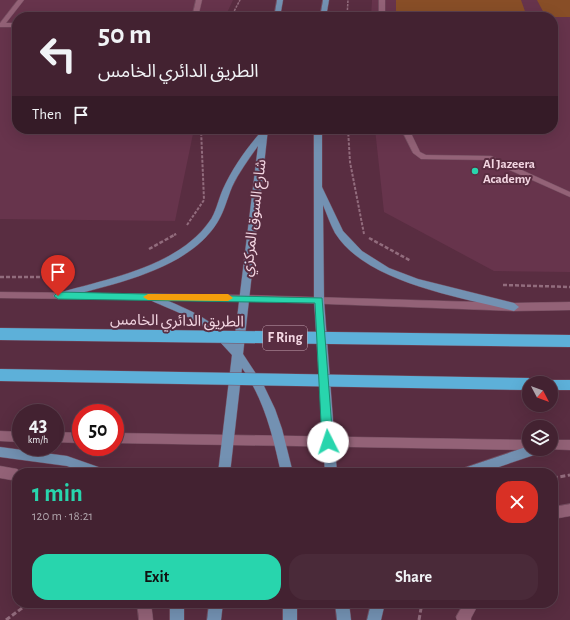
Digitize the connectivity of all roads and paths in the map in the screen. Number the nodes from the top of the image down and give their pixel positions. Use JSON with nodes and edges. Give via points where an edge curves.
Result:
{"nodes":[{"id":1,"x":21,"y":0,"type":"edge"},
{"id":2,"x":199,"y":0,"type":"edge"},
{"id":3,"x":240,"y":0,"type":"edge"},
{"id":4,"x":280,"y":0,"type":"edge"},
{"id":5,"x":326,"y":0,"type":"edge"},
{"id":6,"x":348,"y":0,"type":"edge"},
{"id":7,"x":382,"y":0,"type":"edge"},
{"id":8,"x":196,"y":12,"type":"edge"},
{"id":9,"x":234,"y":12,"type":"edge"},
{"id":10,"x":278,"y":12,"type":"edge"},
{"id":11,"x":324,"y":12,"type":"edge"},
{"id":12,"x":347,"y":12,"type":"edge"},
{"id":13,"x":382,"y":12,"type":"edge"},
{"id":14,"x":1,"y":25,"type":"edge"},
{"id":15,"x":12,"y":25,"type":"edge"},
{"id":16,"x":202,"y":134,"type":"edge"},
{"id":17,"x":262,"y":134,"type":"edge"},
{"id":18,"x":264,"y":134,"type":"edge"},
{"id":19,"x":318,"y":134,"type":"edge"},
{"id":20,"x":348,"y":134,"type":"edge"},
{"id":21,"x":408,"y":134,"type":"edge"},
{"id":22,"x":319,"y":185,"type":"junction"},
{"id":23,"x":570,"y":195,"type":"edge"},
{"id":24,"x":184,"y":230,"type":"dead end"},
{"id":25,"x":179,"y":232,"type":"dead end"},
{"id":26,"x":142,"y":253,"type":"dead end"},
{"id":27,"x":415,"y":263,"type":"dead end"},
{"id":28,"x":0,"y":277,"type":"edge"},
{"id":29,"x":63,"y":277,"type":"dead end"},
{"id":30,"x":501,"y":285,"type":"dead end"},
{"id":31,"x":570,"y":287,"type":"edge"},
{"id":32,"x":0,"y":295,"type":"edge"},
{"id":33,"x":58,"y":296,"type":"junction"},
{"id":34,"x":151,"y":297,"type":"junction"},
{"id":35,"x":244,"y":298,"type":"junction"},
{"id":36,"x":319,"y":300,"type":"junction"},
{"id":37,"x":570,"y":306,"type":"edge"},
{"id":38,"x":514,"y":307,"type":"junction"},
{"id":39,"x":0,"y":334,"type":"edge"},
{"id":40,"x":570,"y":341,"type":"edge"},
{"id":41,"x":238,"y":352,"type":"junction"},
{"id":42,"x":0,"y":375,"type":"edge"},
{"id":43,"x":522,"y":384,"type":"edge"},
{"id":44,"x":558,"y":385,"type":"edge"},
{"id":45,"x":570,"y":385,"type":"edge"},
{"id":46,"x":0,"y":436,"type":"edge"},
{"id":47,"x":12,"y":437,"type":"edge"},
{"id":48,"x":124,"y":438,"type":"edge"},
{"id":49,"x":226,"y":440,"type":"junction"},
{"id":50,"x":281,"y":441,"type":"junction"},
{"id":51,"x":328,"y":442,"type":"junction"},
{"id":52,"x":522,"y":445,"type":"edge"},
{"id":53,"x":558,"y":445,"type":"edge"},
{"id":54,"x":570,"y":445,"type":"edge"},
{"id":55,"x":0,"y":452,"type":"edge"},
{"id":56,"x":522,"y":454,"type":"edge"},
{"id":57,"x":86,"y":468,"type":"edge"},
{"id":58,"x":224,"y":468,"type":"edge"},
{"id":59,"x":286,"y":468,"type":"edge"},
{"id":60,"x":331,"y":468,"type":"edge"},
{"id":61,"x":480,"y":468,"type":"edge"},
{"id":62,"x":0,"y":472,"type":"edge"},
{"id":63,"x":12,"y":474,"type":"edge"},
{"id":64,"x":570,"y":476,"type":"edge"},
{"id":65,"x":558,"y":477,"type":"edge"},
{"id":66,"x":570,"y":510,"type":"edge"},
{"id":67,"x":558,"y":512,"type":"edge"},
{"id":68,"x":22,"y":608,"type":"edge"},
{"id":69,"x":145,"y":608,"type":"edge"},
{"id":70,"x":177,"y":608,"type":"edge"},
{"id":71,"x":215,"y":608,"type":"edge"},
{"id":72,"x":290,"y":608,"type":"edge"},
{"id":73,"x":343,"y":608,"type":"edge"},
{"id":74,"x":377,"y":608,"type":"edge"},
{"id":75,"x":421,"y":608,"type":"edge"},
{"id":76,"x":469,"y":608,"type":"edge"},
{"id":77,"x":6,"y":620,"type":"edge"},
{"id":78,"x":146,"y":620,"type":"edge"},
{"id":79,"x":177,"y":620,"type":"edge"},
{"id":80,"x":214,"y":620,"type":"edge"},
{"id":81,"x":290,"y":620,"type":"edge"},
{"id":82,"x":344,"y":620,"type":"edge"},
{"id":83,"x":374,"y":620,"type":"edge"},
{"id":84,"x":419,"y":620,"type":"edge"},
{"id":85,"x":464,"y":620,"type":"edge"}],
"edges":[{"from":1,"to":14,"type":"street"},
{"from":2,"to":8,"type":"street"},
{"from":3,"to":9,"type":"path"},
{"from":4,"to":10,"type":"main road"},
{"from":5,"to":11,"type":"main road"},
{"from":6,"to":12,"type":"path"},
{"from":7,"to":13,"type":"street"},
{"from":14,"to":15,"type":"street"},
{"from":16,"to":24,"type":"path","via":[[204,200]]},
{"from":17,"to":33,"type":"main road","via":[[229,184],[213,223],[194,242],[171,258],[139,273]]},
{"from":18,"to":35,"type":"main road","name":"شارع السوق المركزي"},
{"from":19,"to":22,"type":"main road"},
{"from":20,"to":27,"type":"path","via":[[350,162],[365,236]]},
{"from":21,"to":23,"type":"street","via":[[417,153],[424,156],[488,158]]},
{"from":22,"to":36,"type":"main road"},
{"from":22,"to":38,"type":"main road","via":[[339,232],[359,253],[386,270],[415,282]]},
{"from":25,"to":26,"type":"path"},
{"from":28,"to":29,"type":"path"},
{"from":30,"to":31,"type":"path"},
{"from":32,"to":33,"type":"street","name":"الطريق الدائري الخامس"},
{"from":33,"to":34,"type":"street","name":"الطريق الدائري الخامس"},
{"from":34,"to":35,"type":"street","name":"الطريق الدائري الخامس"},
{"from":34,"to":41,"type":"main road","via":[[203,321]]},
{"from":35,"to":36,"type":"street","name":"الطريق الدائري الخامس"},
{"from":35,"to":41,"type":"main road","name":"شارع السوق المركزي"},
{"from":36,"to":38,"type":"street","name":"الطريق الدائري الخامس"},
{"from":36,"to":51,"type":"main road"},
{"from":37,"to":38,"type":"street","name":"الطريق الدائري الخامس"},
{"from":39,"to":40,"type":"highway","name":"الطريق الدائري الخامس","number":"F Ring","bridge":true},
{"from":41,"to":49,"type":"main road","name":"شارع السوق المركزي"},
{"from":41,"to":50,"type":"main road","via":[[264,395]]},
{"from":42,"to":43,"type":"highway","bridge":true},
{"from":44,"to":45,"type":"highway"},
{"from":46,"to":47,"type":"street"},
{"from":48,"to":49,"type":"street"},
{"from":49,"to":50,"type":"street"},
{"from":49,"to":58,"type":"main road","name":"شارع السوق المركزي"},
{"from":50,"to":51,"type":"street"},
{"from":50,"to":59,"type":"main road"},
{"from":51,"to":52,"type":"street"},
{"from":51,"to":60,"type":"main road"},
{"from":53,"to":54,"type":"street"},
{"from":55,"to":57,"type":"main road","via":[[67,461]]},
{"from":56,"to":61,"type":"main road"},
{"from":62,"to":63,"type":"street"},
{"from":64,"to":65,"type":"path"},
{"from":66,"to":67,"type":"street"},
{"from":68,"to":77,"type":"path"},
{"from":69,"to":78,"type":"street"},
{"from":70,"to":79,"type":"main road"},
{"from":71,"to":80,"type":"main road"},
{"from":72,"to":81,"type":"main road"},
{"from":73,"to":82,"type":"main road"},
{"from":74,"to":83,"type":"main road"},
{"from":75,"to":84,"type":"path"},
{"from":76,"to":85,"type":"street","via":[[463,616]]}]}
